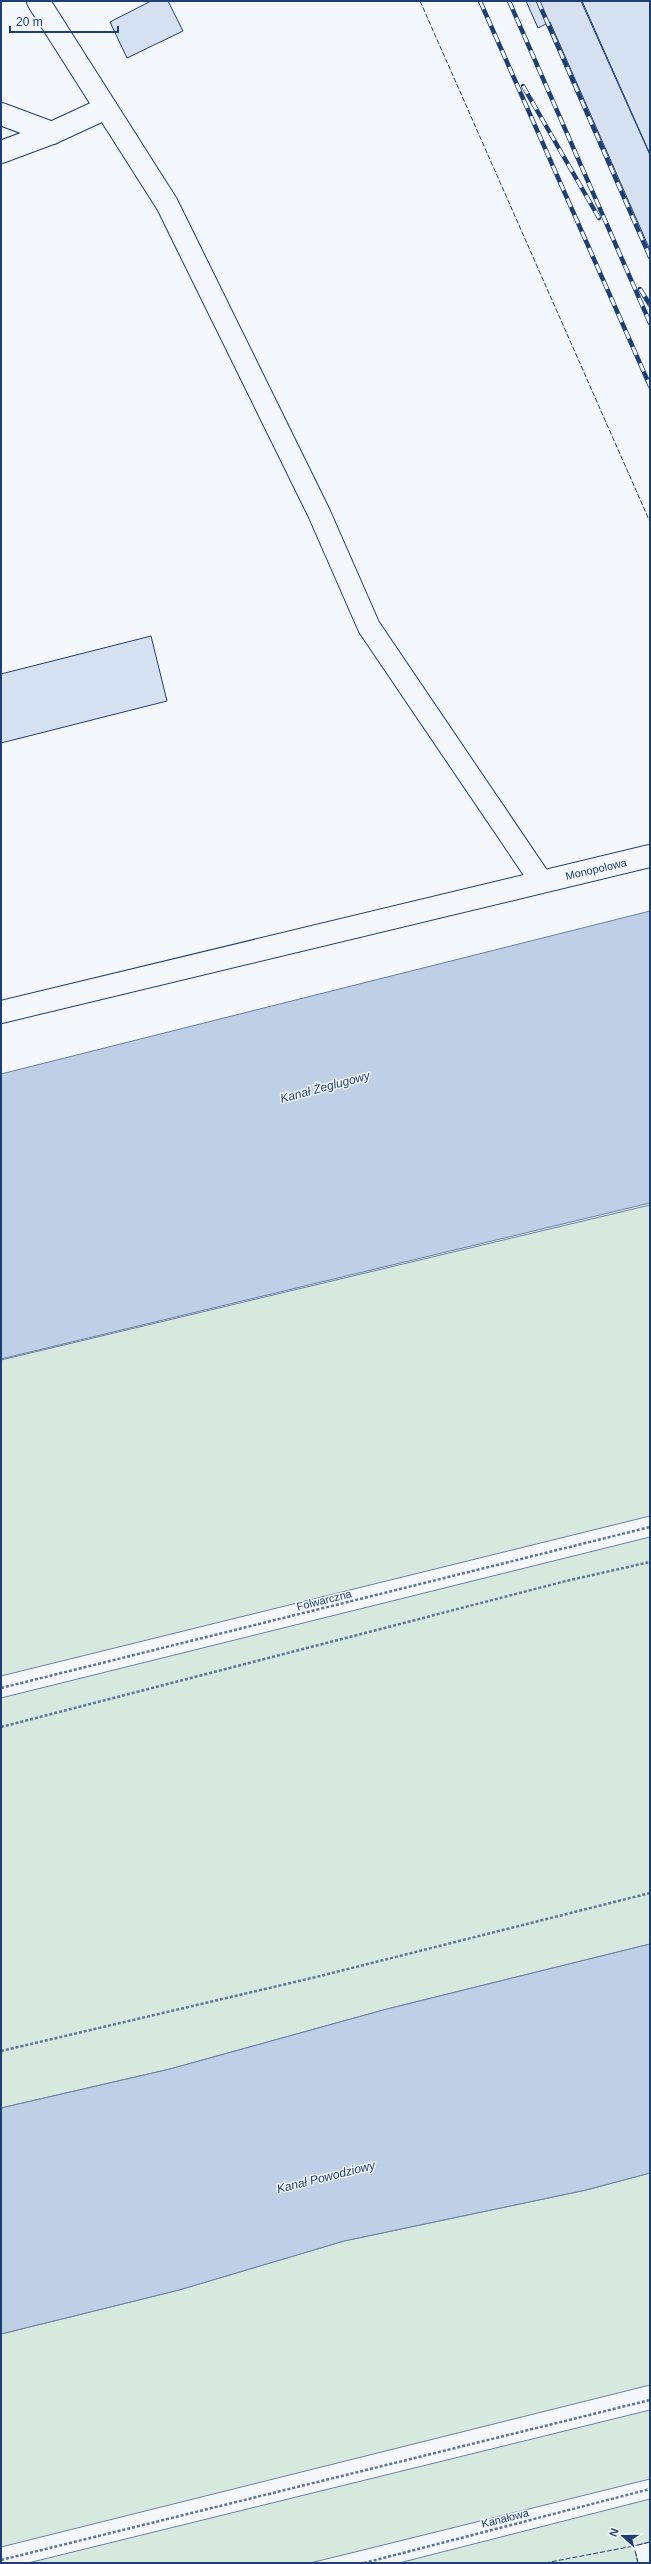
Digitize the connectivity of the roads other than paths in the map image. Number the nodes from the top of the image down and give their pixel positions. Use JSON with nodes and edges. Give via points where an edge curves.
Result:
{"nodes":[{"id":1,"x":38,"y":1,"type":"edge"},
{"id":2,"x":106,"y":108,"type":"junction"},
{"id":3,"x":1,"y":114,"type":"edge"},
{"id":4,"x":52,"y":133,"type":"junction"},
{"id":5,"x":1,"y":152,"type":"edge"},
{"id":6,"x":650,"y":856,"type":"edge"},
{"id":7,"x":541,"y":881,"type":"junction"},
{"id":8,"x":1,"y":1012,"type":"edge"}],
"edges":[{"from":1,"to":2,"type":"street"},
{"from":2,"to":4,"type":"street"},
{"from":2,"to":7,"type":"street","via":[[170,211],[319,513],[369,627]]},
{"from":3,"to":4,"type":"street"},
{"from":4,"to":5,"type":"street"},
{"from":6,"to":7,"type":"street","name":"Monopolowa"},
{"from":7,"to":8,"type":"street","name":"Monopolowa"}]}
